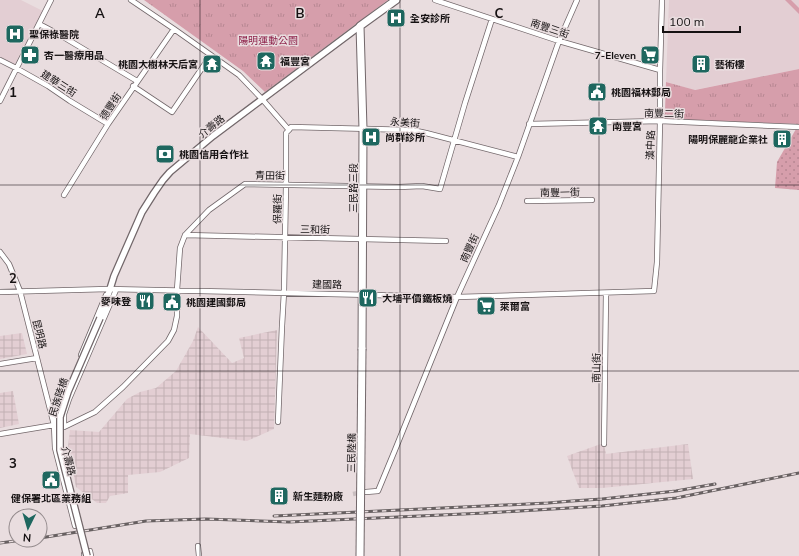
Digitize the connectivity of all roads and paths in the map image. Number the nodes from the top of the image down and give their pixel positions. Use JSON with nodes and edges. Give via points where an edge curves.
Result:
{"nodes":[{"id":1,"x":51,"y":0,"type":"edge"},
{"id":2,"x":131,"y":0,"type":"edge"},
{"id":3,"x":435,"y":0,"type":"edge"},
{"id":4,"x":577,"y":0,"type":"edge"},
{"id":5,"x":662,"y":0,"type":"edge"},
{"id":6,"x":394,"y":1,"type":"edge"},
{"id":7,"x":492,"y":19,"type":"junction"},
{"id":8,"x":39,"y":24,"type":"junction"},
{"id":9,"x":360,"y":26,"type":"junction"},
{"id":10,"x":174,"y":29,"type":"junction"},
{"id":11,"x":559,"y":41,"type":"junction"},
{"id":12,"x":211,"y":55,"type":"junction"},
{"id":13,"x":0,"y":60,"type":"edge"},
{"id":14,"x":16,"y":68,"type":"junction"},
{"id":15,"x":660,"y":70,"type":"junction"},
{"id":16,"x":137,"y":81,"type":"junction"},
{"id":17,"x":133,"y":86,"type":"junction"},
{"id":18,"x":262,"y":99,"type":"junction"},
{"id":19,"x":0,"y":101,"type":"edge"},
{"id":20,"x":660,"y":121,"type":"junction"},
{"id":21,"x":108,"y":124,"type":"junction"},
{"id":22,"x":529,"y":124,"type":"junction"},
{"id":23,"x":799,"y":127,"type":"edge"},
{"id":24,"x":363,"y":129,"type":"junction"},
{"id":25,"x":288,"y":130,"type":"junction"},
{"id":26,"x":454,"y":140,"type":"junction"},
{"id":27,"x":518,"y":156,"type":"junction"},
{"id":28,"x":286,"y":185,"type":"junction"},
{"id":29,"x":363,"y":187,"type":"junction"},
{"id":30,"x":64,"y":195,"type":"dead end"},
{"id":31,"x":592,"y":200,"type":"dead end"},
{"id":32,"x":527,"y":201,"type":"dead end"},
{"id":33,"x":185,"y":235,"type":"junction"},
{"id":34,"x":285,"y":237,"type":"junction"},
{"id":35,"x":362,"y":239,"type":"junction"},
{"id":36,"x":446,"y":241,"type":"dead end"},
{"id":37,"x":0,"y":252,"type":"edge"},
{"id":38,"x":111,"y":289,"type":"junction"},
{"id":39,"x":177,"y":290,"type":"junction"},
{"id":40,"x":20,"y":291,"type":"junction"},
{"id":41,"x":654,"y":291,"type":"joint"},
{"id":42,"x":0,"y":292,"type":"edge"},
{"id":43,"x":284,"y":292,"type":"junction"},
{"id":44,"x":606,"y":293,"type":"junction"},
{"id":45,"x":362,"y":294,"type":"junction"},
{"id":46,"x":457,"y":297,"type":"junction"},
{"id":47,"x":100,"y":318,"type":"joint"},
{"id":48,"x":362,"y":349,"type":"joint"},
{"id":49,"x":37,"y":358,"type":"junction"},
{"id":50,"x":0,"y":364,"type":"edge"},
{"id":51,"x":278,"y":422,"type":"dead end"},
{"id":52,"x":54,"y":425,"type":"junction"},
{"id":53,"x":64,"y":427,"type":"junction"},
{"id":54,"x":0,"y":434,"type":"edge"},
{"id":55,"x":604,"y":444,"type":"dead end"},
{"id":56,"x":366,"y":492,"type":"tunnel mouth"},
{"id":57,"x":75,"y":526,"type":"dead end"},
{"id":58,"x":198,"y":546,"type":"dead end"},
{"id":59,"x":87,"y":555,"type":"edge"},
{"id":60,"x":199,"y":556,"type":"edge"},
{"id":61,"x":360,"y":556,"type":"edge"}],
"edges":[{"from":1,"to":8,"type":"street"},
{"from":2,"to":10,"type":"street"},
{"from":3,"to":7,"type":"street","name":"南豐三街"},
{"from":4,"to":11,"type":"street","name":"南豐街"},
{"from":5,"to":15,"type":"street","name":"漢中路"},
{"from":6,"to":9,"type":"main road","name":"介壽路"},
{"from":7,"to":11,"type":"street","name":"南豐三街"},
{"from":7,"to":26,"type":"street","name":"青田街"},
{"from":8,"to":14,"type":"street"},
{"from":8,"to":16,"type":"street"},
{"from":9,"to":18,"type":"street","name":"介壽路"},
{"from":9,"to":24,"type":"main road","name":"三民路三段"},
{"from":10,"to":12,"type":"street"},
{"from":10,"to":16,"type":"street","name":"德豐街"},
{"from":11,"to":15,"type":"street","name":"南豐三街"},
{"from":11,"to":22,"type":"street","name":"南豐街"},
{"from":12,"to":17,"type":"street","via":[[172,112]]},
{"from":12,"to":18,"type":"street","via":[[239,75]]},
{"from":13,"to":14,"type":"street","name":"建華三街"},
{"from":14,"to":19,"type":"street"},
{"from":14,"to":21,"type":"street","name":"建華三街"},
{"from":15,"to":20,"type":"street","name":"漢中路"},
{"from":16,"to":17,"type":"street","name":"德豐街"},
{"from":17,"to":21,"type":"street","name":"德豐街"},
{"from":18,"to":25,"type":"street"},
{"from":18,"to":38,"type":"street","name":"介壽路","via":[[213,136],[163,180],[142,212],[114,276]]},
{"from":20,"to":22,"type":"street","name":"南豐二街"},
{"from":20,"to":23,"type":"street","name":"南豐二街"},
{"from":20,"to":41,"type":"street","name":"漢中路"},
{"from":21,"to":30,"type":"street","name":"德豐街"},
{"from":22,"to":27,"type":"street","name":"南豐街"},
{"from":24,"to":25,"type":"street","name":"永美街","via":[[291,127]]},
{"from":24,"to":26,"type":"street","name":"永美街","via":[[412,130]]},
{"from":24,"to":29,"type":"main road","name":"三民路三段"},
{"from":25,"to":28,"type":"street","name":"保羅街"},
{"from":26,"to":27,"type":"street","name":"永美街"},
{"from":26,"to":29,"type":"street","name":"青田街","via":[[440,189],[422,186]]},
{"from":27,"to":46,"type":"street","name":"南豐街"},
{"from":28,"to":29,"type":"street","name":"青田街"},
{"from":28,"to":33,"type":"street","name":"青田街","via":[[246,184],[209,210]]},
{"from":28,"to":34,"type":"street","name":"保羅街"},
{"from":29,"to":35,"type":"main road","name":"三民路三段"},
{"from":31,"to":32,"type":"street","name":"南豐一街"},
{"from":33,"to":34,"type":"street","name":"三和街"},
{"from":33,"to":39,"type":"street","name":"青田街","via":[[180,248]]},
{"from":34,"to":35,"type":"street","name":"三和街"},
{"from":34,"to":43,"type":"street","name":"保羅街"},
{"from":35,"to":36,"type":"street","name":"三和街"},
{"from":35,"to":45,"type":"main road","name":"三民路三段"},
{"from":37,"to":40,"type":"street","name":"昆明路","via":[[9,264]]},
{"from":38,"to":39,"type":"street","name":"建國路"},
{"from":38,"to":40,"type":"street","name":"建國路"},
{"from":38,"to":47,"type":"street","name":"介壽路"},
{"from":38,"to":52,"type":"street","name":"介壽路","via":[[59,407]]},
{"from":38,"to":53,"type":"street","name":"介壽路","via":[[69,399],[64,414]]},
{"from":39,"to":43,"type":"street","name":"建國路"},
{"from":39,"to":53,"type":"street","name":"青田街","via":[[177,316],[174,330],[168,340],[95,412]]},
{"from":40,"to":42,"type":"street","name":"建國路"},
{"from":40,"to":49,"type":"street","name":"昆明路"},
{"from":41,"to":44,"type":"street","name":"建國路"},
{"from":43,"to":45,"type":"street","name":"建國路"},
{"from":43,"to":51,"type":"street","name":"保羅街"},
{"from":44,"to":46,"type":"street","name":"建國路"},
{"from":44,"to":55,"type":"street","name":"南山街"},
{"from":45,"to":46,"type":"street","name":"建國路"},
{"from":45,"to":48,"type":"main road","name":"三民路三段"},
{"from":46,"to":56,"type":"street","name":"南豐街","via":[[378,491]]},
{"from":47,"to":59,"type":"street","name":"民族陸橋","bridge":true,"via":[[60,417],[60,450]]},
{"from":48,"to":61,"type":"main road","name":"三民陸橋","bridge":true},
{"from":49,"to":50,"type":"street"},
{"from":49,"to":52,"type":"street","name":"昆明路"},
{"from":52,"to":53,"type":"street"},
{"from":52,"to":54,"type":"street"},
{"from":52,"to":57,"type":"street","name":"介壽路","via":[[54,448]]},
{"from":58,"to":60,"type":"street"}]}
